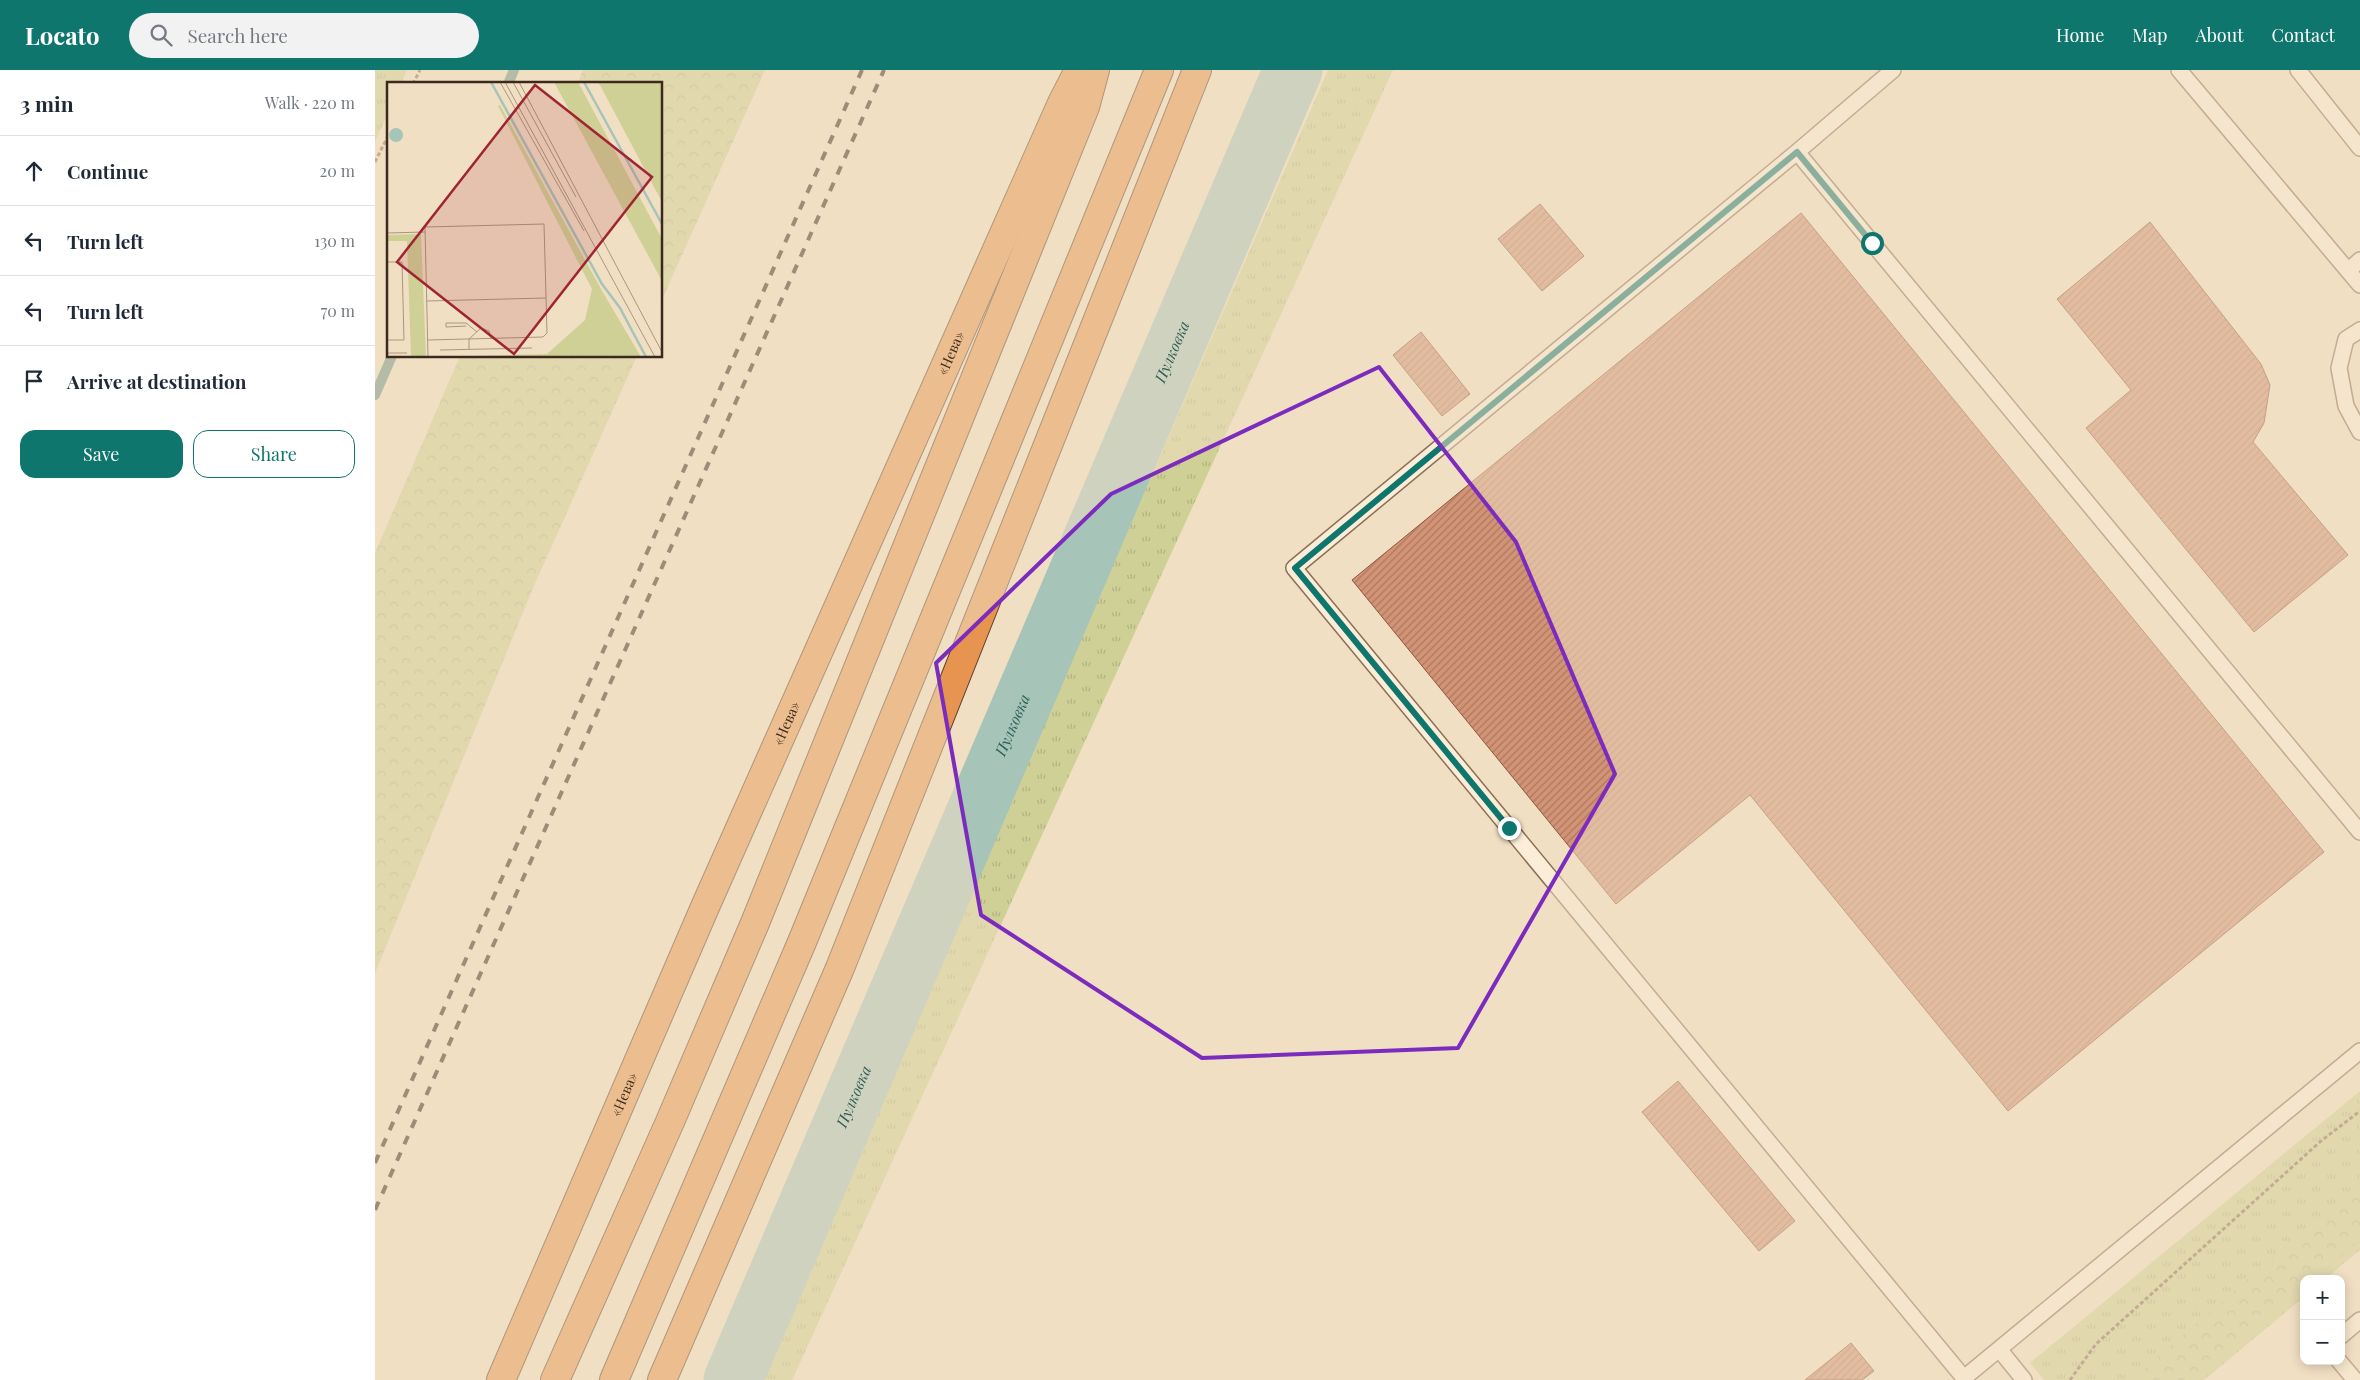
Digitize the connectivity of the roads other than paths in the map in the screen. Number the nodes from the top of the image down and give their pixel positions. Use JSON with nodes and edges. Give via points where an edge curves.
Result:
{"nodes":[{"id":1,"x":1079,"y":70,"type":"edge"},
{"id":2,"x":1095,"y":70,"type":"edge"},
{"id":3,"x":1159,"y":70,"type":"edge"},
{"id":4,"x":1197,"y":70,"type":"edge"},
{"id":5,"x":1893,"y":70,"type":"edge"},
{"id":6,"x":2179,"y":70,"type":"edge"},
{"id":7,"x":2298,"y":70,"type":"edge"},
{"id":8,"x":2360,"y":148,"type":"edge"},
{"id":9,"x":1797,"y":152,"type":"junction"},
{"id":10,"x":2360,"y":260,"type":"edge"},
{"id":11,"x":2348,"y":271,"type":"junction"},
{"id":12,"x":2360,"y":285,"type":"edge"},
{"id":13,"x":2360,"y":330,"type":"edge"},
{"id":14,"x":2360,"y":432,"type":"edge"},
{"id":15,"x":2360,"y":832,"type":"edge"},
{"id":16,"x":2360,"y":1051,"type":"edge"},
{"id":17,"x":2360,"y":1320,"type":"edge"},
{"id":18,"x":2345,"y":1333,"type":"edge"},
{"id":19,"x":1999,"y":1349,"type":"junction"},
{"id":20,"x":2342,"y":1365,"type":"edge"},
{"id":21,"x":501,"y":1380,"type":"edge"},
{"id":22,"x":555,"y":1380,"type":"edge"},
{"id":23,"x":615,"y":1380,"type":"edge"},
{"id":24,"x":662,"y":1380,"type":"edge"},
{"id":25,"x":2025,"y":1380,"type":"edge"},
{"id":26,"x":2355,"y":1380,"type":"edge"}],
"edges":[{"from":1,"to":21,"type":"highway","name":"«Нева»","via":[[713,889]]},
{"from":2,"to":22,"type":"highway","via":[[1081,116],[755,923]]},
{"from":3,"to":23,"type":"highway","via":[[802,942]]},
{"from":4,"to":24,"type":"highway","via":[[840,968]]},
{"from":5,"to":9,"type":"lane"},
{"from":6,"to":11,"type":"lane"},
{"from":7,"to":8,"type":"lane"},
{"from":9,"to":15,"type":"lane"},
{"from":9,"to":19,"type":"lane","via":[[1295,568],[1964,1378]]},
{"from":10,"to":11,"type":"lane"},
{"from":11,"to":12,"type":"lane"},
{"from":13,"to":14,"type":"lane","via":[[2346,338],[2339,368],[2346,406]]},
{"from":16,"to":19,"type":"lane"},
{"from":17,"to":18,"type":"lane"},
{"from":19,"to":25,"type":"lane"},
{"from":20,"to":26,"type":"lane"}]}
